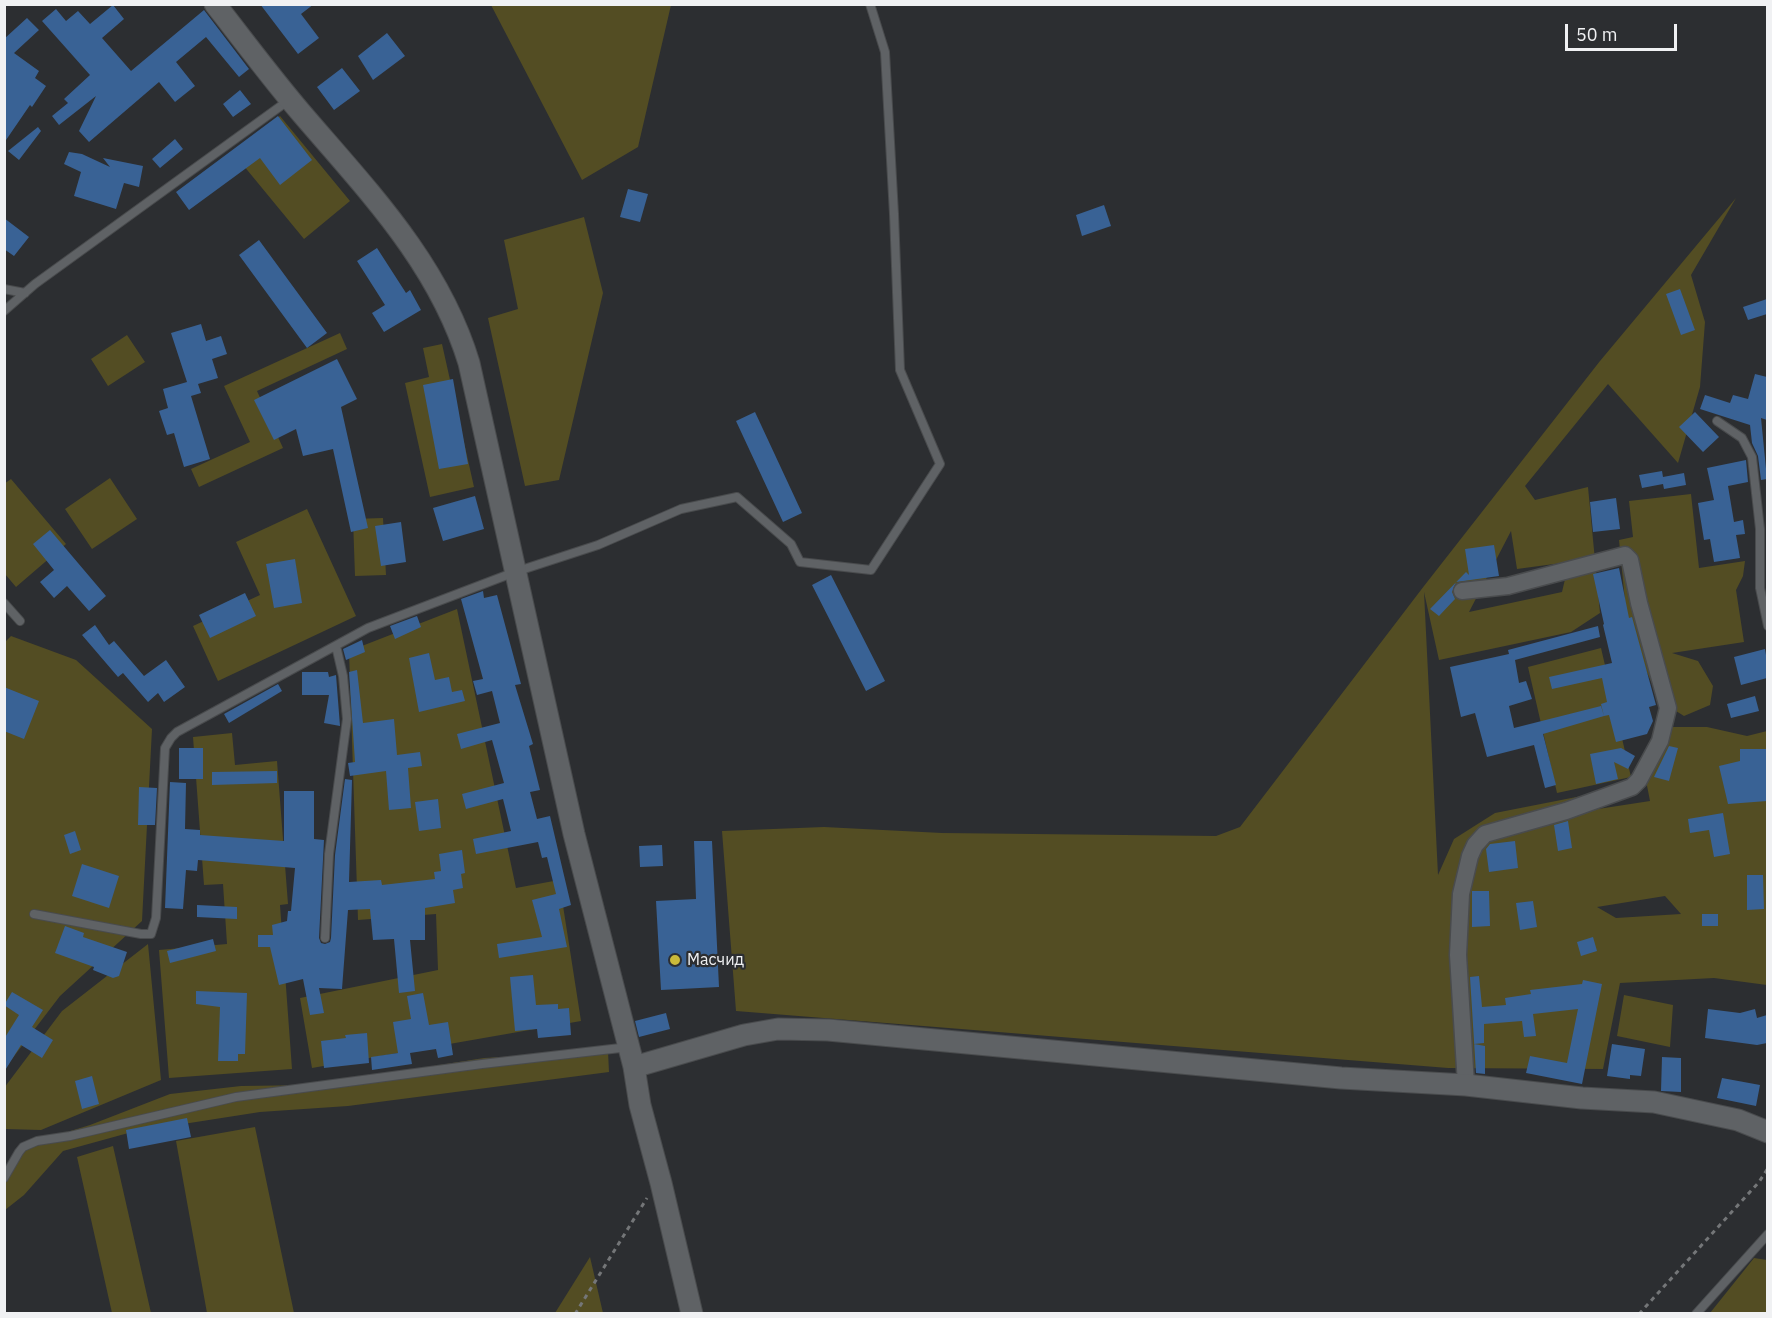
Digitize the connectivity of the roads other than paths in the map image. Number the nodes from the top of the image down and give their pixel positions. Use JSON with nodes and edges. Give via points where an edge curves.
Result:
{"nodes":[{"id":1,"x":215,"y":4,"type":"edge"},
{"id":2,"x":870,"y":4,"type":"edge"},
{"id":3,"x":290,"y":100,"type":"junction"},
{"id":4,"x":4,"y":289,"type":"edge"},
{"id":5,"x":25,"y":293,"type":"junction"},
{"id":6,"x":4,"y":311,"type":"edge"},
{"id":7,"x":1717,"y":422,"type":"dead end"},
{"id":8,"x":515,"y":572,"type":"junction"},
{"id":9,"x":1462,"y":591,"type":"dead end"},
{"id":10,"x":4,"y":603,"type":"edge"},
{"id":11,"x":20,"y":621,"type":"dead end"},
{"id":12,"x":1767,"y":626,"type":"edge"},
{"id":13,"x":336,"y":646,"type":"junction"},
{"id":14,"x":34,"y":914,"type":"dead end"},
{"id":15,"x":325,"y":938,"type":"dead end"},
{"id":16,"x":632,"y":1057,"type":"junction"},
{"id":17,"x":1466,"y":1085,"type":"junction"},
{"id":18,"x":1766,"y":1130,"type":"edge"},
{"id":19,"x":4,"y":1178,"type":"edge"},
{"id":20,"x":1767,"y":1234,"type":"edge"},
{"id":21,"x":692,"y":1314,"type":"edge"},
{"id":22,"x":1696,"y":1314,"type":"edge"}],
"edges":[{"from":1,"to":3,"type":"street"},
{"from":2,"to":8,"type":"lane","via":[[885,52],[900,370],[940,464],[872,570],[800,562],[791,544],[737,497],[681,509],[598,545]]},
{"from":3,"to":5,"type":"lane"},
{"from":3,"to":8,"type":"street","via":[[397,225],[449,308],[470,363]]},
{"from":4,"to":5,"type":"lane"},
{"from":5,"to":6,"type":"lane"},
{"from":7,"to":12,"type":"lane","via":[[1742,438],[1752,456],[1760,529],[1760,588]]},
{"from":8,"to":13,"type":"lane","via":[[368,628]]},
{"from":8,"to":16,"type":"street","via":[[574,834]]},
{"from":9,"to":17,"type":"street","via":[[1508,586],[1627,556],[1668,708],[1660,741],[1632,787],[1485,834],[1475,845],[1461,894],[1458,955]]},
{"from":10,"to":11,"type":"lane"},
{"from":13,"to":14,"type":"lane","via":[[177,732],[167,743],[156,918],[151,934]]},
{"from":13,"to":15,"type":"lane","via":[[347,719],[329,854]]},
{"from":16,"to":17,"type":"street","via":[[778,1029],[828,1030],[1341,1078]]},
{"from":16,"to":19,"type":"lane","via":[[482,1064],[236,1097],[37,1141],[23,1147]]},
{"from":16,"to":21,"type":"street"},
{"from":17,"to":18,"type":"street","via":[[1654,1102]]},
{"from":20,"to":22,"type":"lane"}]}
